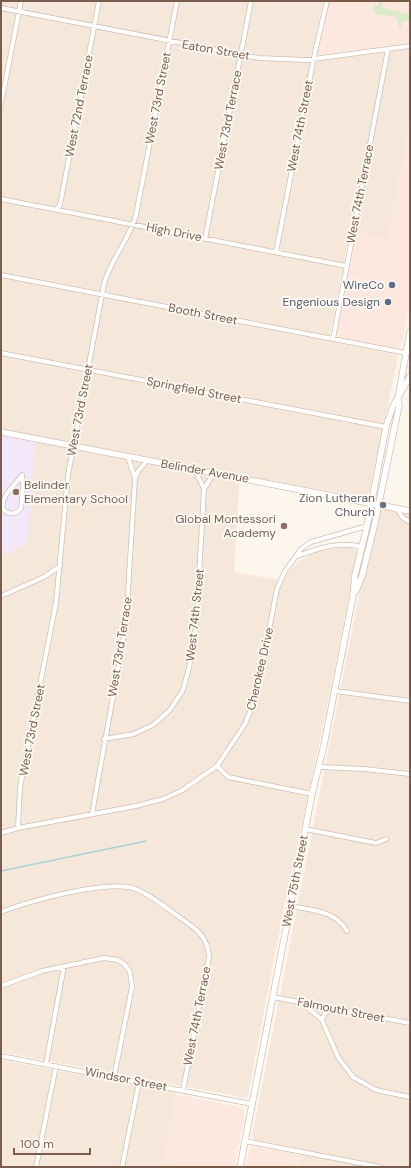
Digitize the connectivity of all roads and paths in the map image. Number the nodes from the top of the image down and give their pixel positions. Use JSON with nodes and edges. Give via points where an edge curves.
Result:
{"nodes":[{"id":1,"x":21,"y":1,"type":"edge"},
{"id":2,"x":99,"y":1,"type":"edge"},
{"id":3,"x":177,"y":1,"type":"edge"},
{"id":4,"x":251,"y":1,"type":"edge"},
{"id":5,"x":327,"y":1,"type":"edge"},
{"id":6,"x":1,"y":8,"type":"edge"},
{"id":7,"x":19,"y":12,"type":"junction"},
{"id":8,"x":94,"y":27,"type":"junction"},
{"id":9,"x":169,"y":42,"type":"junction"},
{"id":10,"x":410,"y":46,"type":"edge"},
{"id":11,"x":388,"y":49,"type":"junction"},
{"id":12,"x":241,"y":56,"type":"junction"},
{"id":13,"x":313,"y":59,"type":"junction"},
{"id":14,"x":1,"y":104,"type":"edge"},
{"id":15,"x":1,"y":199,"type":"edge"},
{"id":16,"x":56,"y":210,"type":"junction"},
{"id":17,"x":132,"y":225,"type":"junction"},
{"id":18,"x":205,"y":238,"type":"junction"},
{"id":19,"x":276,"y":252,"type":"junction"},
{"id":20,"x":346,"y":266,"type":"junction"},
{"id":21,"x":1,"y":275,"type":"edge"},
{"id":22,"x":103,"y":294,"type":"junction"},
{"id":23,"x":410,"y":332,"type":"edge"},
{"id":24,"x":333,"y":339,"type":"junction"},
{"id":25,"x":1,"y":353,"type":"edge"},
{"id":26,"x":406,"y":353,"type":"junction"},
{"id":27,"x":88,"y":370,"type":"junction"},
{"id":28,"x":410,"y":376,"type":"edge"},
{"id":29,"x":398,"y":398,"type":"junction"},
{"id":30,"x":386,"y":427,"type":"junction"},
{"id":31,"x":1,"y":432,"type":"edge"},
{"id":32,"x":73,"y":445,"type":"junction"},
{"id":33,"x":128,"y":457,"type":"junction"},
{"id":34,"x":147,"y":461,"type":"junction"},
{"id":35,"x":195,"y":469,"type":"junction"},
{"id":36,"x":214,"y":473,"type":"junction"},
{"id":37,"x":22,"y":475,"type":"joint"},
{"id":38,"x":135,"y":479,"type":"junction"},
{"id":39,"x":204,"y":489,"type":"junction"},
{"id":40,"x":372,"y":503,"type":"junction"},
{"id":41,"x":379,"y":505,"type":"junction"},
{"id":42,"x":397,"y":508,"type":"junction"},
{"id":43,"x":410,"y":510,"type":"edge"},
{"id":44,"x":410,"y":522,"type":"edge"},
{"id":45,"x":367,"y":526,"type":"junction"},
{"id":46,"x":362,"y":547,"type":"junction"},
{"id":47,"x":298,"y":556,"type":"junction"},
{"id":48,"x":60,"y":566,"type":"junction"},
{"id":49,"x":1,"y":596,"type":"edge"},
{"id":50,"x":353,"y":596,"type":"junction"},
{"id":51,"x":335,"y":691,"type":"junction"},
{"id":52,"x":410,"y":701,"type":"edge"},
{"id":53,"x":104,"y":739,"type":"junction"},
{"id":54,"x":217,"y":766,"type":"junction"},
{"id":55,"x":319,"y":767,"type":"junction"},
{"id":56,"x":410,"y":774,"type":"edge"},
{"id":57,"x":312,"y":794,"type":"junction"},
{"id":58,"x":92,"y":814,"type":"junction"},
{"id":59,"x":18,"y":828,"type":"junction"},
{"id":60,"x":305,"y":829,"type":"junction"},
{"id":61,"x":1,"y":833,"type":"edge"},
{"id":62,"x":386,"y":839,"type":"dead end"},
{"id":63,"x":290,"y":906,"type":"junction"},
{"id":64,"x":1,"y":912,"type":"edge"},
{"id":65,"x":347,"y":931,"type":"dead end"},
{"id":66,"x":64,"y":966,"type":"junction"},
{"id":67,"x":1,"y":986,"type":"edge"},
{"id":68,"x":273,"y":997,"type":"junction"},
{"id":69,"x":302,"y":1003,"type":"junction"},
{"id":70,"x":332,"y":1009,"type":"junction"},
{"id":71,"x":322,"y":1020,"type":"junction"},
{"id":72,"x":410,"y":1023,"type":"edge"},
{"id":73,"x":1,"y":1056,"type":"edge"},
{"id":74,"x":46,"y":1064,"type":"junction"},
{"id":75,"x":56,"y":1066,"type":"junction"},
{"id":76,"x":114,"y":1077,"type":"junction"},
{"id":77,"x":139,"y":1082,"type":"junction"},
{"id":78,"x":183,"y":1090,"type":"junction"},
{"id":79,"x":410,"y":1097,"type":"edge"},
{"id":80,"x":252,"y":1104,"type":"junction"},
{"id":81,"x":245,"y":1141,"type":"junction"},
{"id":82,"x":36,"y":1167,"type":"edge"},
{"id":83,"x":122,"y":1167,"type":"edge"},
{"id":84,"x":240,"y":1167,"type":"edge"},
{"id":85,"x":380,"y":1167,"type":"edge"}],
"edges":[{"from":1,"to":7,"type":"street"},
{"from":2,"to":8,"type":"street","name":"West 72nd Terrace"},
{"from":3,"to":9,"type":"street","name":"West 73rd Street"},
{"from":4,"to":12,"type":"street","name":"West 73rd Terrace"},
{"from":5,"to":13,"type":"street","name":"West 74th Street"},
{"from":6,"to":7,"type":"street","name":"Eaton Street"},
{"from":7,"to":8,"type":"street","name":"Eaton Street"},
{"from":7,"to":14,"type":"street"},
{"from":8,"to":9,"type":"street","name":"Eaton Street"},
{"from":8,"to":16,"type":"street","name":"West 72nd Terrace","via":[[60,205]]},
{"from":9,"to":12,"type":"street","name":"Eaton Street"},
{"from":9,"to":17,"type":"street","name":"West 73rd Street","via":[[138,207]]},
{"from":10,"to":11,"type":"street","name":"Eaton Street"},
{"from":11,"to":13,"type":"street","name":"Eaton Street"},
{"from":11,"to":20,"type":"street","name":"West 74th Terrace"},
{"from":12,"to":13,"type":"street","name":"Eaton Street","via":[[278,60]]},
{"from":12,"to":18,"type":"street","name":"West 73rd Terrace"},
{"from":13,"to":19,"type":"street","name":"West 74th Street"},
{"from":15,"to":16,"type":"street","name":"High Drive"},
{"from":16,"to":17,"type":"street","name":"High Drive"},
{"from":17,"to":18,"type":"street","name":"High Drive"},
{"from":17,"to":22,"type":"street","name":"West 73rd Street","via":[[108,271]]},
{"from":18,"to":19,"type":"street","name":"High Drive"},
{"from":19,"to":20,"type":"street","name":"High Drive"},
{"from":20,"to":24,"type":"street","name":"West 74th Terrace"},
{"from":21,"to":22,"type":"street","name":"Booth Street"},
{"from":22,"to":24,"type":"street","name":"Booth Street"},
{"from":22,"to":27,"type":"street","name":"West 73rd Street"},
{"from":23,"to":26,"type":"main road","name":"West 75th Street"},
{"from":24,"to":26,"type":"street","name":"Booth Street"},
{"from":25,"to":27,"type":"street","name":"Springfield Street"},
{"from":26,"to":29,"type":"main road","name":"West 75th Street"},
{"from":27,"to":30,"type":"street","name":"Springfield Street"},
{"from":27,"to":32,"type":"street","name":"West 73rd Street"},
{"from":28,"to":29,"type":"main road"},
{"from":29,"to":30,"type":"main road","name":"West 75th Street"},
{"from":29,"to":41,"type":"main road","name":"West 75th Street","via":[[399,406]]},
{"from":30,"to":40,"type":"main road","name":"West 75th Street"},
{"from":31,"to":32,"type":"main road","name":"Belinder Avenue"},
{"from":32,"to":33,"type":"main road","name":"Belinder Avenue"},
{"from":32,"to":48,"type":"street","name":"West 73rd Street","via":[[64,498]]},
{"from":33,"to":34,"type":"main road","name":"Belinder Avenue"},
{"from":33,"to":38,"type":"street","name":"West 73rd Terrace"},
{"from":34,"to":35,"type":"main road","name":"Belinder Avenue"},
{"from":34,"to":38,"type":"street","name":"West 73rd Terrace"},
{"from":35,"to":36,"type":"main road","name":"Belinder Avenue"},
{"from":35,"to":39,"type":"street","name":"West 74th Street"},
{"from":36,"to":39,"type":"street","name":"West 74th Street"},
{"from":36,"to":40,"type":"main road","name":"Belinder Avenue"},
{"from":37,"to":37,"type":"street","via":[[13,484],[3,502],[3,509],[8,513],[14,513],[21,508]]},
{"from":38,"to":53,"type":"street","name":"West 73rd Terrace","via":[[126,624]]},
{"from":39,"to":53,"type":"street","name":"West 74th Street","via":[[196,628],[183,690],[170,710],[153,725],[134,734]]},
{"from":40,"to":41,"type":"main road","name":"Belinder Avenue"},
{"from":40,"to":45,"type":"main road","name":"West 75th Street"},
{"from":41,"to":42,"type":"main road","name":"Belinder Avenue"},
{"from":41,"to":50,"type":"main road","name":"West 75th Street","via":[[362,576]]},
{"from":42,"to":43,"type":"main road","name":"Belinder Avenue"},
{"from":42,"to":44,"type":"street","via":[[403,518]]},
{"from":45,"to":46,"type":"main road","name":"West 75th Street"},
{"from":45,"to":47,"type":"street","name":"Cherokee Drive","via":[[311,542],[302,548]]},
{"from":46,"to":47,"type":"street","name":"Cherokee Drive","via":[[344,544],[325,546]]},
{"from":46,"to":50,"type":"main road","name":"West 75th Street"},
{"from":47,"to":54,"type":"street","name":"Cherokee Drive","via":[[285,571],[277,589],[250,713],[237,740]]},
{"from":48,"to":49,"type":"street","via":[[44,577]]},
{"from":48,"to":59,"type":"street","name":"West 73rd Street","via":[[56,603],[20,787]]},
{"from":50,"to":51,"type":"main road","name":"West 75th Street"},
{"from":51,"to":52,"type":"street"},
{"from":51,"to":55,"type":"main road","name":"West 75th Street"},
{"from":53,"to":58,"type":"street","name":"West 73rd Terrace"},
{"from":54,"to":57,"type":"street","via":[[228,777]]},
{"from":54,"to":58,"type":"street","name":"Cherokee Drive","via":[[186,788],[163,799]]},
{"from":55,"to":56,"type":"street"},
{"from":55,"to":57,"type":"main road","name":"West 75th Street"},
{"from":57,"to":60,"type":"main road","name":"West 75th Street"},
{"from":58,"to":59,"type":"street","name":"Cherokee Drive"},
{"from":59,"to":61,"type":"street","name":"Cherokee Drive"},
{"from":60,"to":62,"type":"street","via":[[376,843]]},
{"from":60,"to":63,"type":"main road","name":"West 75th Street"},
{"from":63,"to":65,"type":"street","via":[[329,914],[340,921]]},
{"from":63,"to":68,"type":"main road","name":"West 75th Street"},
{"from":64,"to":78,"type":"street","name":"West 74th Terrace","via":[[55,896],[106,886],[126,887],[149,896],[196,929],[206,941],[209,956]]},
{"from":66,"to":67,"type":"street"},
{"from":66,"to":74,"type":"street"},
{"from":66,"to":76,"type":"street","via":[[110,958],[118,960],[130,972],[132,987]]},
{"from":68,"to":69,"type":"street","name":"Falmouth Street"},
{"from":68,"to":80,"type":"main road","name":"West 75th Street"},
{"from":69,"to":70,"type":"street","name":"Falmouth Street"},
{"from":69,"to":71,"type":"street"},
{"from":70,"to":71,"type":"street","via":[[325,1012]]},
{"from":70,"to":72,"type":"street","name":"Falmouth Street"},
{"from":71,"to":79,"type":"street","via":[[340,1060],[354,1077],[376,1090]]},
{"from":73,"to":74,"type":"street","name":"Windsor Street"},
{"from":74,"to":75,"type":"street","name":"Windsor Street"},
{"from":75,"to":76,"type":"street","name":"Windsor Street"},
{"from":75,"to":82,"type":"street"},
{"from":76,"to":77,"type":"street","name":"Windsor Street"},
{"from":77,"to":78,"type":"street","name":"Windsor Street"},
{"from":77,"to":83,"type":"street"},
{"from":78,"to":80,"type":"street","name":"Windsor Street"},
{"from":80,"to":81,"type":"main road","name":"West 75th Street"},
{"from":81,"to":84,"type":"main road","name":"West 75th Street"},
{"from":81,"to":85,"type":"street"}]}
